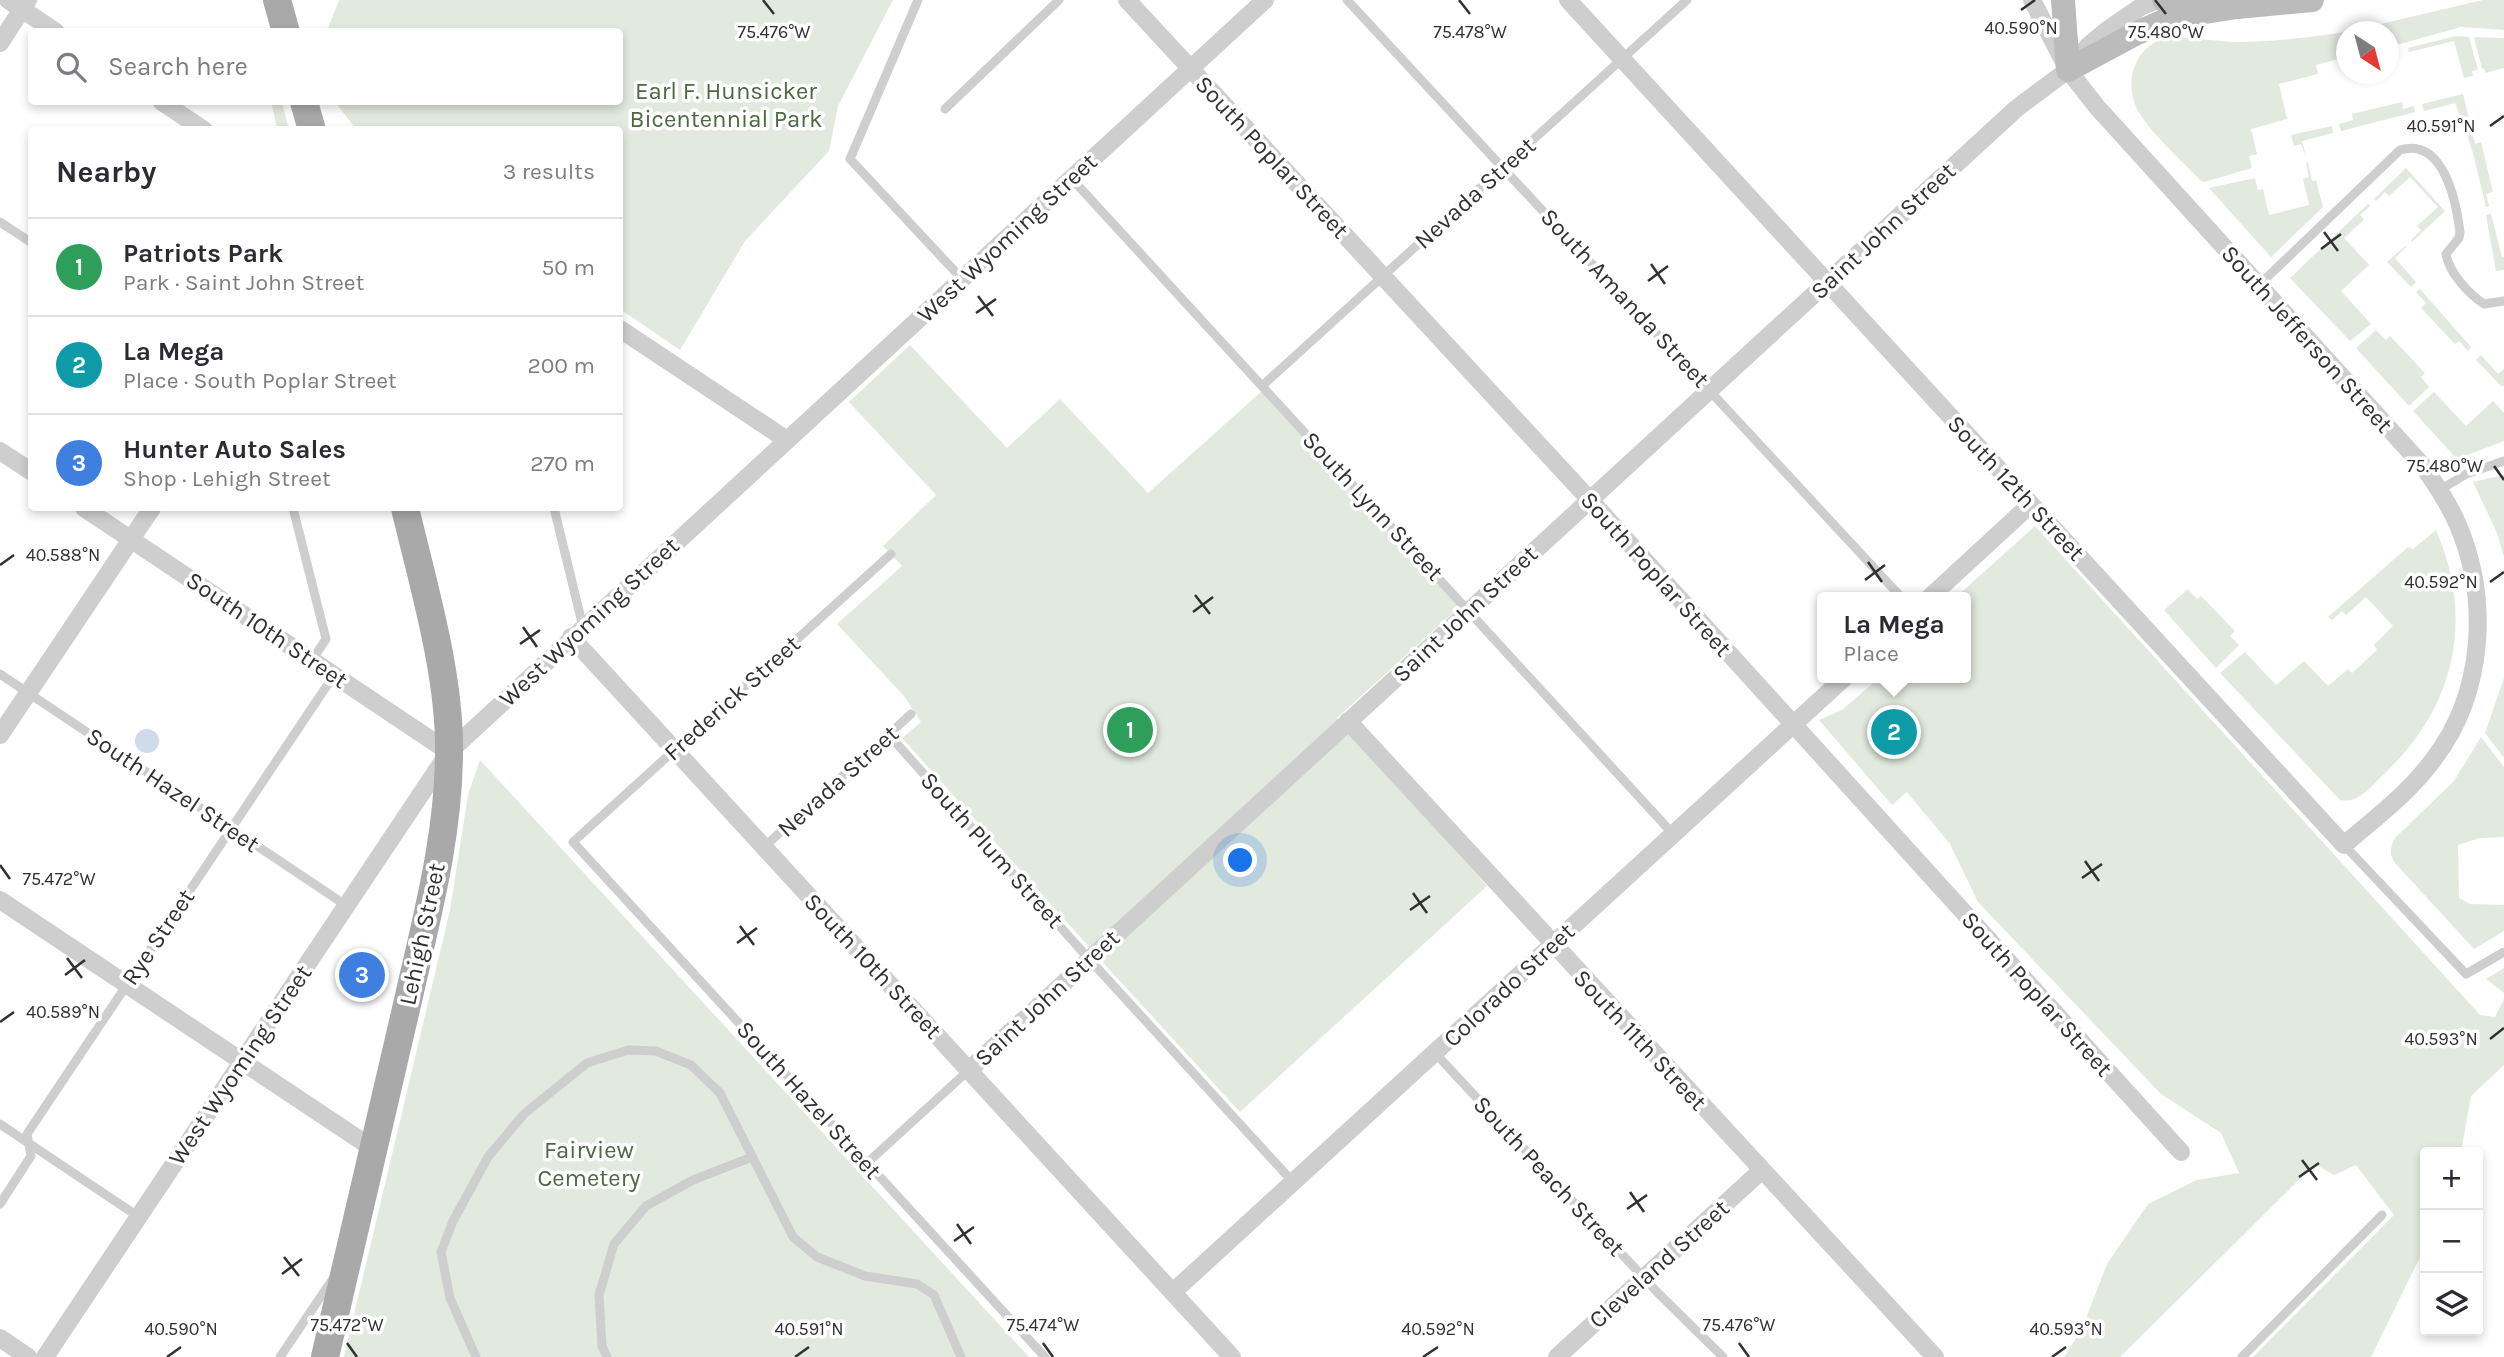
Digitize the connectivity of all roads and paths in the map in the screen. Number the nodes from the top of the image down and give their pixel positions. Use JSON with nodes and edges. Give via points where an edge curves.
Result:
{"nodes":[{"id":1,"x":277,"y":0,"type":"edge"},
{"id":2,"x":918,"y":0,"type":"edge"},
{"id":3,"x":1059,"y":0,"type":"edge"},
{"id":4,"x":1127,"y":0,"type":"edge"},
{"id":5,"x":1265,"y":0,"type":"edge"},
{"id":6,"x":1348,"y":0,"type":"edge"},
{"id":7,"x":1568,"y":0,"type":"edge"},
{"id":8,"x":1687,"y":0,"type":"edge"},
{"id":9,"x":2032,"y":0,"type":"edge"},
{"id":10,"x":2063,"y":0,"type":"edge"},
{"id":11,"x":2158,"y":0,"type":"edge"},
{"id":12,"x":2164,"y":0,"type":"edge"},
{"id":13,"x":2312,"y":0,"type":"edge"},
{"id":14,"x":20,"y":3,"type":"edge"},
{"id":15,"x":2237,"y":7,"type":"junction"},
{"id":16,"x":51,"y":28,"type":"edge"},
{"id":17,"x":285,"y":28,"type":"edge"},
{"id":18,"x":0,"y":43,"type":"edge"},
{"id":19,"x":1623,"y":59,"type":"junction"},
{"id":20,"x":1191,"y":69,"type":"junction"},
{"id":21,"x":2068,"y":70,"type":"junction"},
{"id":22,"x":166,"y":105,"type":"edge"},
{"id":23,"x":305,"y":105,"type":"edge"},
{"id":24,"x":945,"y":109,"type":"dead end"},
{"id":25,"x":198,"y":126,"type":"edge"},
{"id":26,"x":311,"y":126,"type":"edge"},
{"id":27,"x":1504,"y":166,"type":"junction"},
{"id":28,"x":1072,"y":179,"type":"junction"},
{"id":29,"x":0,"y":222,"type":"edge"},
{"id":30,"x":28,"y":240,"type":"edge"},
{"id":31,"x":1384,"y":276,"type":"junction"},
{"id":32,"x":963,"y":280,"type":"junction"},
{"id":33,"x":1827,"y":282,"type":"junction"},
{"id":34,"x":2258,"y":286,"type":"junction"},
{"id":35,"x":2504,"y":301,"type":"edge"},
{"id":36,"x":623,"y":331,"type":"edge"},
{"id":37,"x":1262,"y":386,"type":"junction"},
{"id":38,"x":1710,"y":389,"type":"junction"},
{"id":39,"x":787,"y":440,"type":"junction"},
{"id":40,"x":0,"y":451,"type":"edge"},
{"id":41,"x":2504,"y":461,"type":"edge"},
{"id":42,"x":28,"y":469,"type":"edge"},
{"id":43,"x":2440,"y":491,"type":"junction"},
{"id":44,"x":1590,"y":500,"type":"junction"},
{"id":45,"x":2031,"y":504,"type":"junction"},
{"id":46,"x":89,"y":511,"type":"edge"},
{"id":47,"x":150,"y":511,"type":"edge"},
{"id":48,"x":293,"y":511,"type":"edge"},
{"id":49,"x":406,"y":511,"type":"edge"},
{"id":50,"x":555,"y":511,"type":"edge"},
{"id":51,"x":130,"y":538,"type":"junction"},
{"id":52,"x":891,"y":554,"type":"dead end"},
{"id":53,"x":1896,"y":592,"type":"edge"},
{"id":54,"x":1935,"y":592,"type":"edge"},
{"id":55,"x":1470,"y":610,"type":"junction"},
{"id":56,"x":577,"y":632,"type":"junction"},
{"id":57,"x":312,"y":660,"type":"junction"},
{"id":58,"x":0,"y":674,"type":"edge"},
{"id":59,"x":334,"y":675,"type":"junction"},
{"id":60,"x":1838,"y":683,"type":"edge"},
{"id":61,"x":28,"y":693,"type":"junction"},
{"id":62,"x":911,"y":714,"type":"dead end"},
{"id":63,"x":1348,"y":721,"type":"junction"},
{"id":64,"x":1792,"y":726,"type":"junction"},
{"id":65,"x":0,"y":735,"type":"edge"},
{"id":66,"x":889,"y":735,"type":"junction"},
{"id":67,"x":675,"y":750,"type":"junction"},
{"id":68,"x":449,"y":752,"type":"junction"},
{"id":69,"x":231,"y":829,"type":"junction"},
{"id":70,"x":1674,"y":834,"type":"junction"},
{"id":71,"x":573,"y":842,"type":"joint"},
{"id":72,"x":2344,"y":845,"type":"junction"},
{"id":73,"x":764,"y":847,"type":"junction"},
{"id":74,"x":0,"y":900,"type":"edge"},
{"id":75,"x":346,"y":906,"type":"junction"},
{"id":76,"x":1553,"y":945,"type":"junction"},
{"id":77,"x":2504,"y":952,"type":"edge"},
{"id":78,"x":1089,"y":960,"type":"junction"},
{"id":79,"x":127,"y":985,"type":"junction"},
{"id":80,"x":1435,"y":1053,"type":"junction"},
{"id":81,"x":242,"y":1062,"type":"junction"},
{"id":82,"x":969,"y":1070,"type":"junction"},
{"id":83,"x":0,"y":1124,"type":"edge"},
{"id":84,"x":30,"y":1145,"type":"junction"},
{"id":85,"x":374,"y":1150,"type":"junction"},
{"id":86,"x":2181,"y":1152,"type":"dead end"},
{"id":87,"x":752,"y":1157,"type":"junction"},
{"id":88,"x":867,"y":1163,"type":"junction"},
{"id":89,"x":1761,"y":1171,"type":"junction"},
{"id":90,"x":1293,"y":1182,"type":"junction"},
{"id":91,"x":0,"y":1204,"type":"edge"},
{"id":92,"x":2382,"y":1215,"type":"dead end"},
{"id":93,"x":139,"y":1217,"type":"junction"},
{"id":94,"x":349,"y":1254,"type":"junction"},
{"id":95,"x":1644,"y":1278,"type":"junction"},
{"id":96,"x":1173,"y":1292,"type":"junction"},
{"id":97,"x":0,"y":1338,"type":"edge"},
{"id":98,"x":28,"y":1357,"type":"edge"},
{"id":99,"x":45,"y":1357,"type":"edge"},
{"id":100,"x":280,"y":1357,"type":"edge"},
{"id":101,"x":325,"y":1357,"type":"edge"},
{"id":102,"x":476,"y":1357,"type":"edge"},
{"id":103,"x":607,"y":1357,"type":"edge"},
{"id":104,"x":961,"y":1357,"type":"edge"},
{"id":105,"x":1045,"y":1357,"type":"edge"},
{"id":106,"x":1233,"y":1357,"type":"edge"},
{"id":107,"x":1557,"y":1357,"type":"edge"},
{"id":108,"x":1723,"y":1357,"type":"edge"},
{"id":109,"x":1935,"y":1357,"type":"edge"},
{"id":110,"x":2242,"y":1357,"type":"edge"}],
"edges":[{"from":1,"to":17,"type":"main road"},
{"from":2,"to":32,"type":"lane","via":[[850,159]]},
{"from":3,"to":24,"type":"lane"},
{"from":4,"to":20,"type":"street","name":"South Poplar Street"},
{"from":5,"to":20,"type":"street","name":"West Wyoming Street"},
{"from":6,"to":27,"type":"lane","name":"South Amanda Street"},
{"from":7,"to":19,"type":"street","name":"South 12th Street"},
{"from":8,"to":19,"type":"lane","name":"Nevada Street"},
{"from":9,"to":21,"type":"street","name":"South Jefferson Street"},
{"from":10,"to":21,"type":"main road"},
{"from":11,"to":21,"type":"street","name":"Saint John Street","via":[[2106,31]]},
{"from":12,"to":15,"type":"main road"},
{"from":13,"to":15,"type":"main road"},
{"from":14,"to":16,"type":"street"},
{"from":14,"to":18,"type":"street"},
{"from":15,"to":21,"type":"main road","via":[[2173,17]]},
{"from":19,"to":27,"type":"lane","name":"Nevada Street"},
{"from":19,"to":33,"type":"street","name":"South 12th Street"},
{"from":20,"to":28,"type":"street","name":"West Wyoming Street"},
{"from":20,"to":31,"type":"street","name":"South Poplar Street"},
{"from":21,"to":33,"type":"street","name":"Saint John Street","via":[[2017,108]]},
{"from":21,"to":34,"type":"street","name":"South Jefferson Street"},
{"from":22,"to":25,"type":"street"},
{"from":23,"to":26,"type":"main road"},
{"from":27,"to":31,"type":"lane","name":"Nevada Street"},
{"from":27,"to":38,"type":"lane","name":"South Amanda Street"},
{"from":28,"to":32,"type":"street","name":"West Wyoming Street"},
{"from":28,"to":37,"type":"lane","name":"South Lynn Street"},
{"from":29,"to":30,"type":"lane"},
{"from":31,"to":37,"type":"lane","name":"Nevada Street"},
{"from":31,"to":44,"type":"street","name":"South Poplar Street"},
{"from":32,"to":39,"type":"street","name":"West Wyoming Street"},
{"from":33,"to":38,"type":"street","name":"Saint John Street"},
{"from":33,"to":45,"type":"street","name":"South 12th Street"},
{"from":34,"to":35,"type":"lane","via":[[2400,150],[2413,146],[2434,158],[2450,184],[2460,232],[2446,254],[2451,268],[2484,304]]},
{"from":34,"to":43,"type":"street","name":"South Jefferson Street","via":[[2423,466]]},
{"from":36,"to":39,"type":"street"},
{"from":37,"to":55,"type":"lane","name":"South Lynn Street"},
{"from":38,"to":44,"type":"street","name":"Saint John Street"},
{"from":38,"to":53,"type":"lane","name":"South Amanda Street"},
{"from":39,"to":56,"type":"street","name":"West Wyoming Street"},
{"from":40,"to":42,"type":"street"},
{"from":41,"to":43,"type":"lane","via":[[2466,474]]},
{"from":43,"to":72,"type":"street","name":"South Jefferson Street","via":[[2470,558],[2476,591],[2476,650],[2467,695],[2434,759],[2408,790]]},
{"from":44,"to":55,"type":"street","name":"Saint John Street"},
{"from":44,"to":64,"type":"street","name":"South Poplar Street"},
{"from":45,"to":54,"type":"street"},
{"from":45,"to":72,"type":"street","name":"South 12th Street"},
{"from":46,"to":51,"type":"street","name":"South 10th Street"},
{"from":47,"to":51,"type":"street"},
{"from":48,"to":57,"type":"lane","via":[[326,639]]},
{"from":49,"to":68,"type":"main road","name":"Lehigh Street","via":[[447,695]]},
{"from":50,"to":56,"type":"lane"},
{"from":51,"to":57,"type":"street","name":"South 10th Street"},
{"from":51,"to":61,"type":"street"},
{"from":52,"to":67,"type":"lane","name":"Frederick Street"},
{"from":55,"to":63,"type":"street","name":"Saint John Street"},
{"from":55,"to":70,"type":"lane","name":"South Lynn Street"},
{"from":56,"to":67,"type":"street","name":"South 10th Street"},
{"from":56,"to":68,"type":"street","name":"West Wyoming Street"},
{"from":57,"to":59,"type":"street","name":"South 10th Street"},
{"from":58,"to":61,"type":"lane","name":"South Hazel Street"},
{"from":59,"to":68,"type":"street","name":"South 10th Street"},
{"from":59,"to":69,"type":"lane","name":"Rye Street"},
{"from":60,"to":64,"type":"street","name":"Colorado Street"},
{"from":61,"to":65,"type":"street"},
{"from":61,"to":69,"type":"lane","name":"South Hazel Street"},
{"from":62,"to":66,"type":"lane","name":"Nevada Street"},
{"from":63,"to":76,"type":"street","name":"South 11th Street"},
{"from":63,"to":78,"type":"street","name":"Saint John Street"},
{"from":64,"to":70,"type":"street","name":"Colorado Street"},
{"from":64,"to":86,"type":"street","name":"South Poplar Street"},
{"from":66,"to":73,"type":"lane","name":"Nevada Street"},
{"from":66,"to":78,"type":"lane","name":"South Plum Street"},
{"from":67,"to":71,"type":"lane","name":"Frederick Street"},
{"from":67,"to":73,"type":"street","name":"South 10th Street"},
{"from":68,"to":75,"type":"street","name":"West Wyoming Street"},
{"from":68,"to":85,"type":"main road","name":"Lehigh Street","via":[[437,869]]},
{"from":69,"to":75,"type":"lane","name":"South Hazel Street"},
{"from":69,"to":79,"type":"lane","name":"Rye Street"},
{"from":70,"to":76,"type":"street","name":"Colorado Street"},
{"from":71,"to":88,"type":"lane","name":"South Hazel Street"},
{"from":72,"to":77,"type":"lane","name":"South 12th Street","via":[[2466,974]]},
{"from":73,"to":82,"type":"street","name":"South 10th Street"},
{"from":74,"to":79,"type":"street"},
{"from":75,"to":81,"type":"street","name":"West Wyoming Street"},
{"from":76,"to":80,"type":"street","name":"Colorado Street"},
{"from":76,"to":89,"type":"street","name":"South 11th Street"},
{"from":78,"to":82,"type":"street","name":"Saint John Street"},
{"from":78,"to":90,"type":"lane","name":"South Plum Street"},
{"from":79,"to":81,"type":"street"},
{"from":79,"to":84,"type":"lane","name":"Rye Street","via":[[27,1134]]},
{"from":80,"to":90,"type":"street","name":"Colorado Street"},
{"from":80,"to":95,"type":"lane","name":"South Peach Street"},
{"from":81,"to":85,"type":"street"},
{"from":81,"to":93,"type":"street","name":"West Wyoming Street"},
{"from":82,"to":88,"type":"lane","name":"Saint John Street"},
{"from":82,"to":96,"type":"street","name":"South 10th Street"},
{"from":83,"to":84,"type":"lane"},
{"from":84,"to":91,"type":"lane","name":"Rye Street","via":[[31,1156]]},
{"from":84,"to":93,"type":"lane"},
{"from":85,"to":94,"type":"main road","name":"Lehigh Street"},
{"from":87,"to":102,"type":"lane","via":[[720,1093],[691,1065],[656,1051],[628,1050],[587,1063],[524,1114],[488,1157],[441,1252],[450,1298]]},
{"from":87,"to":103,"type":"lane","via":[[693,1180],[646,1206],[614,1244],[599,1295]]},
{"from":87,"to":104,"type":"lane","via":[[793,1237],[817,1257],[865,1276],[917,1284],[934,1296]]},
{"from":88,"to":105,"type":"lane","name":"South Hazel Street"},
{"from":89,"to":95,"type":"street","name":"Cleveland Street"},
{"from":89,"to":109,"type":"street","name":"South 11th Street"},
{"from":90,"to":96,"type":"street","name":"Colorado Street"},
{"from":92,"to":110,"type":"lane"},
{"from":93,"to":99,"type":"street","name":"West Wyoming Street"},
{"from":94,"to":100,"type":"lane"},
{"from":94,"to":101,"type":"main road","name":"Lehigh Street"},
{"from":95,"to":107,"type":"street","name":"Cleveland Street"},
{"from":95,"to":108,"type":"lane","name":"South Peach Street"},
{"from":96,"to":106,"type":"street","name":"South 10th Street"},
{"from":97,"to":98,"type":"street"}]}
